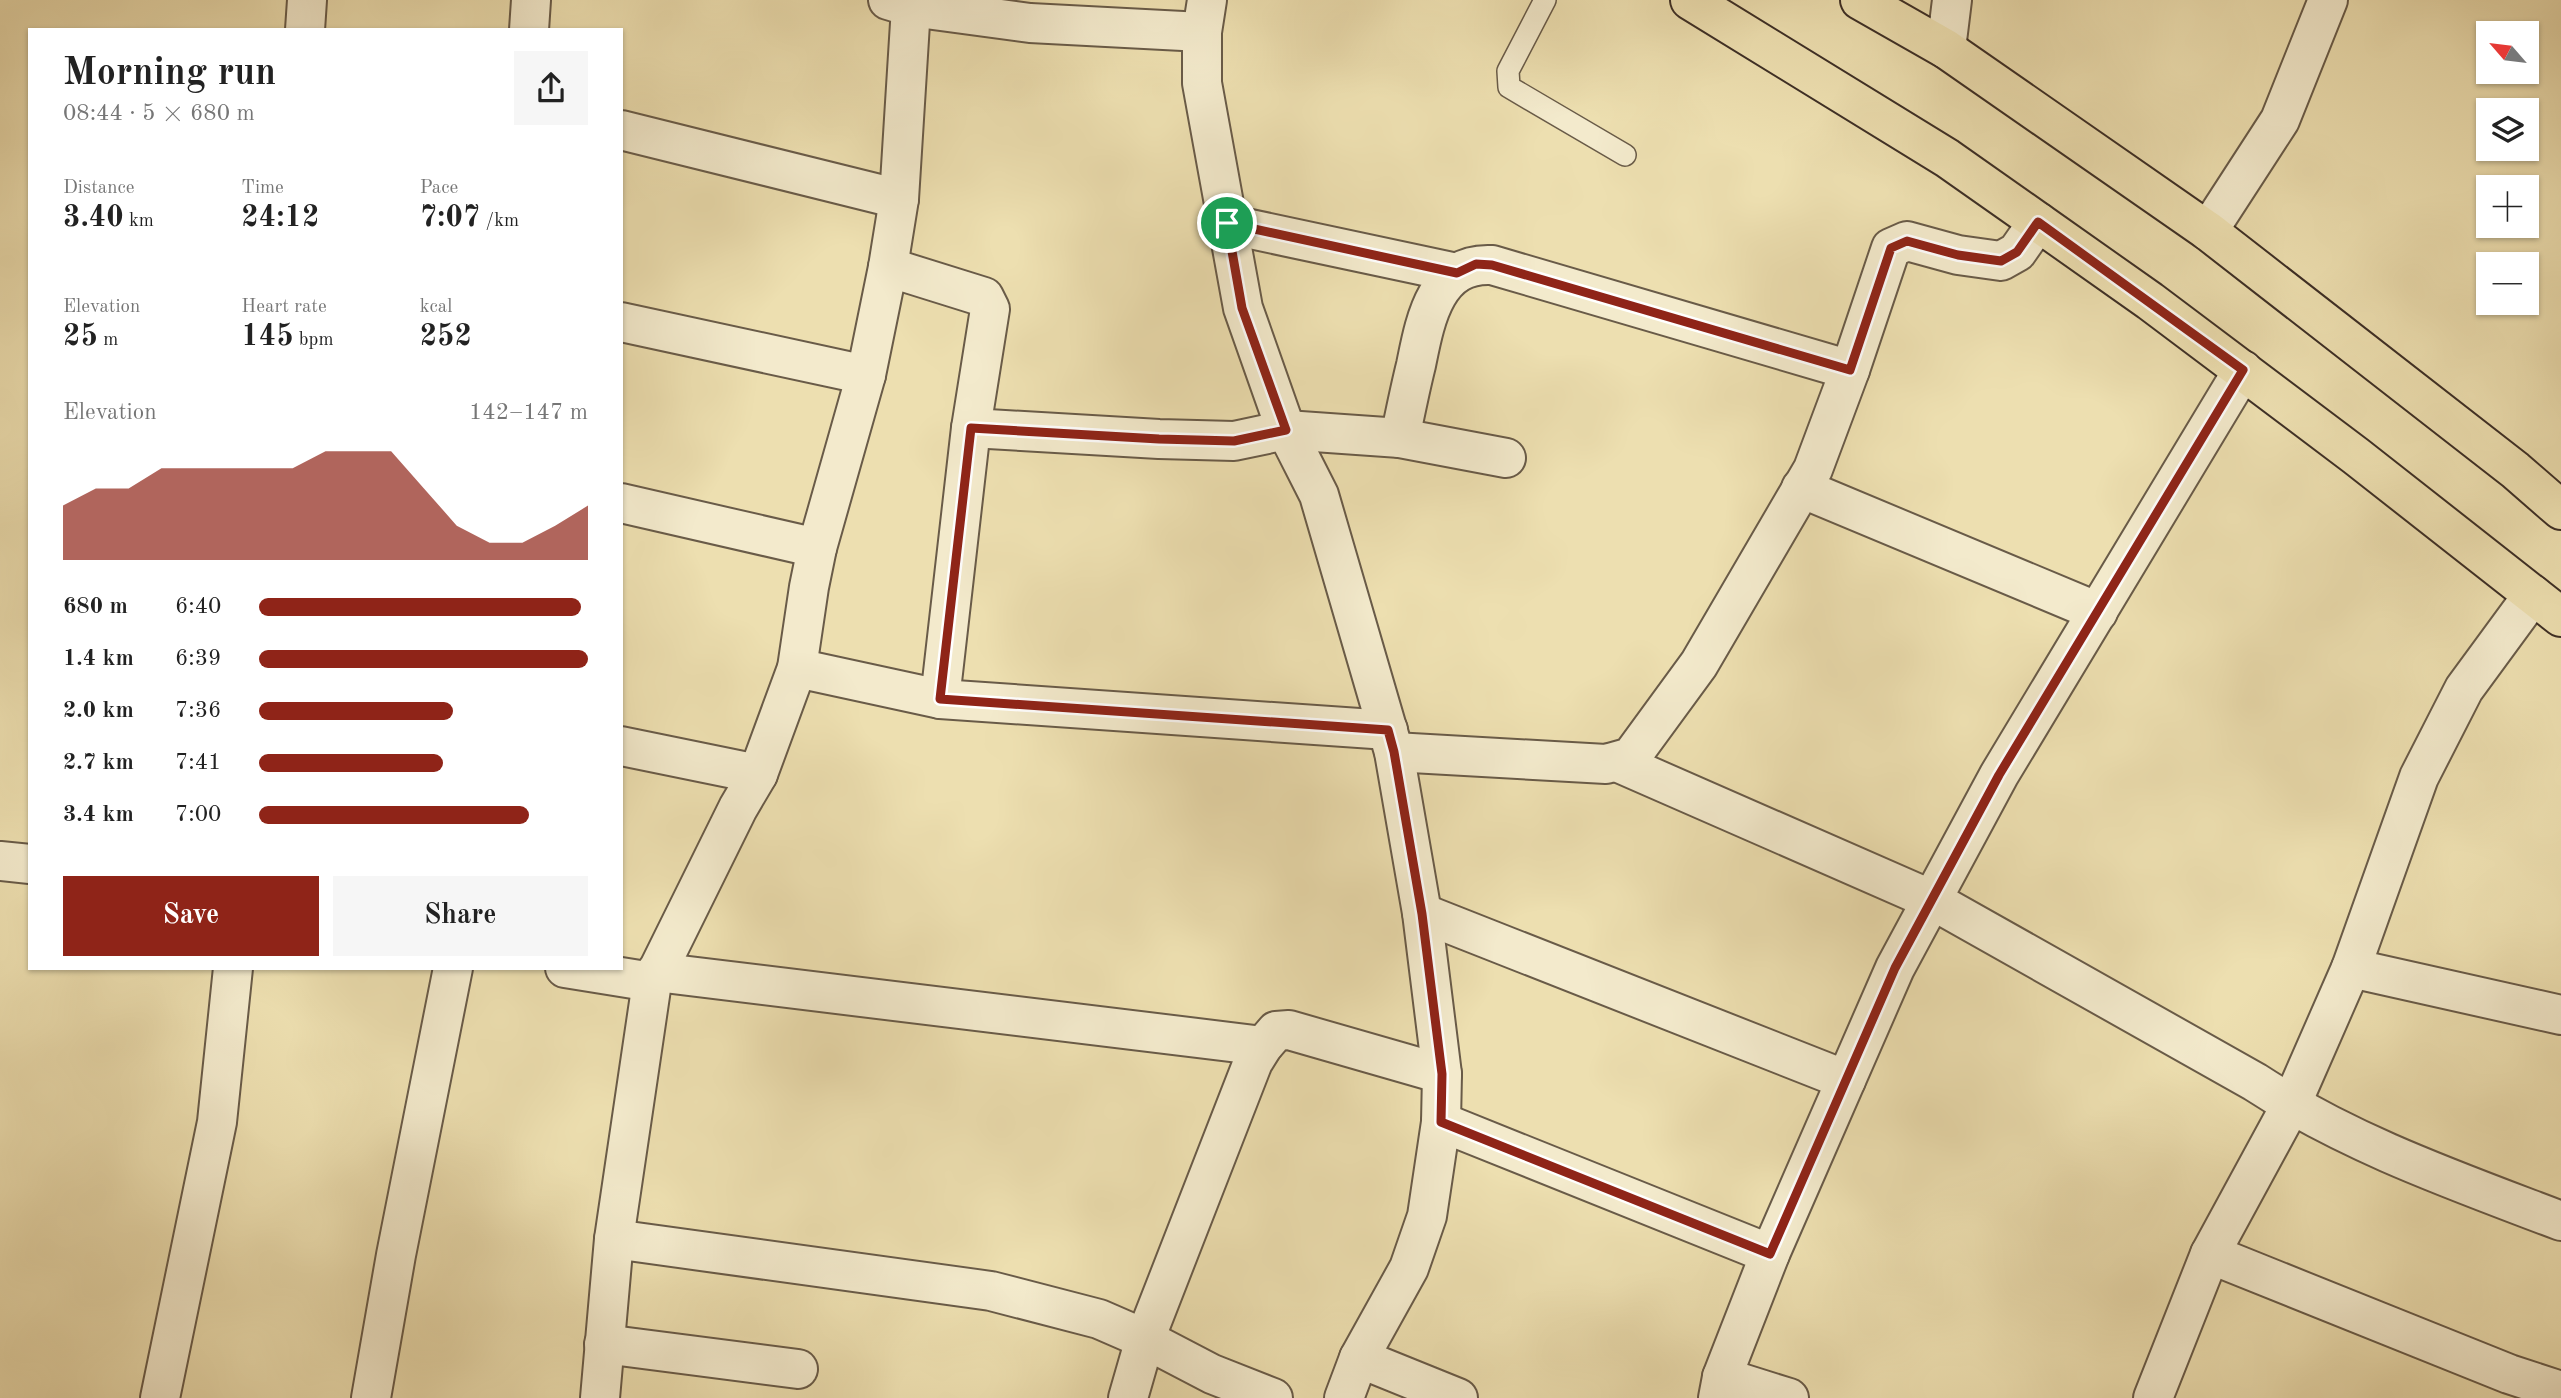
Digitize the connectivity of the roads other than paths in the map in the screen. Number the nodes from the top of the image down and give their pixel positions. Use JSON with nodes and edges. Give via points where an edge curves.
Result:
{"nodes":[{"id":1,"x":307,"y":0,"type":"edge"},
{"id":2,"x":531,"y":0,"type":"edge"},
{"id":3,"x":1545,"y":0,"type":"edge"},
{"id":4,"x":1690,"y":0,"type":"edge"},
{"id":5,"x":1860,"y":0,"type":"edge"},
{"id":6,"x":1952,"y":0,"type":"edge"},
{"id":7,"x":2328,"y":0,"type":"edge"},
{"id":8,"x":900,"y":3,"type":"edge"},
{"id":9,"x":1205,"y":16,"type":"edge"},
{"id":10,"x":305,"y":28,"type":"edge"},
{"id":11,"x":529,"y":28,"type":"edge"},
{"id":12,"x":1946,"y":49,"type":"junction"},
{"id":13,"x":623,"y":130,"type":"edge"},
{"id":14,"x":1625,"y":155,"type":"dead end"},
{"id":15,"x":899,"y":199,"type":"junction"},
{"id":16,"x":2038,"y":222,"type":"junction"},
{"id":17,"x":1227,"y":223,"type":"junction"},
{"id":18,"x":2208,"y":231,"type":"junction"},
{"id":19,"x":888,"y":267,"type":"junction"},
{"id":20,"x":1457,"y":273,"type":"junction"},
{"id":21,"x":623,"y":322,"type":"edge"},
{"id":22,"x":1850,"y":370,"type":"junction"},
{"id":23,"x":2243,"y":370,"type":"junction"},
{"id":24,"x":866,"y":375,"type":"junction"},
{"id":25,"x":971,"y":428,"type":"junction"},
{"id":26,"x":1286,"y":430,"type":"junction"},
{"id":27,"x":1400,"y":438,"type":"junction"},
{"id":28,"x":1506,"y":458,"type":"dead end"},
{"id":29,"x":1801,"y":488,"type":"junction"},
{"id":30,"x":623,"y":502,"type":"edge"},
{"id":31,"x":2561,"y":510,"type":"edge"},
{"id":32,"x":817,"y":548,"type":"junction"},
{"id":33,"x":2547,"y":606,"type":"edge"},
{"id":34,"x":2098,"y":612,"type":"junction"},
{"id":35,"x":797,"y":668,"type":"junction"},
{"id":36,"x":940,"y":699,"type":"junction"},
{"id":37,"x":1391,"y":741,"type":"junction"},
{"id":38,"x":623,"y":746,"type":"edge"},
{"id":39,"x":1617,"y":762,"type":"junction"},
{"id":40,"x":758,"y":774,"type":"junction"},
{"id":41,"x":0,"y":861,"type":"edge"},
{"id":42,"x":28,"y":864,"type":"edge"},
{"id":43,"x":1932,"y":900,"type":"junction"},
{"id":44,"x":1422,"y":914,"type":"junction"},
{"id":45,"x":2351,"y":968,"type":"junction"},
{"id":46,"x":233,"y":970,"type":"edge"},
{"id":47,"x":453,"y":970,"type":"edge"},
{"id":48,"x":585,"y":970,"type":"edge"},
{"id":49,"x":654,"y":977,"type":"junction"},
{"id":50,"x":2561,"y":1015,"type":"edge"},
{"id":51,"x":1263,"y":1046,"type":"junction"},
{"id":52,"x":1442,"y":1074,"type":"junction"},
{"id":53,"x":1846,"y":1080,"type":"junction"},
{"id":54,"x":2291,"y":1105,"type":"junction"},
{"id":55,"x":1441,"y":1122,"type":"junction"},
{"id":56,"x":2561,"y":1221,"type":"edge"},
{"id":57,"x":614,"y":1239,"type":"junction"},
{"id":58,"x":1770,"y":1254,"type":"junction"},
{"id":59,"x":2210,"y":1255,"type":"junction"},
{"id":60,"x":1145,"y":1339,"type":"junction"},
{"id":61,"x":604,"y":1344,"type":"junction"},
{"id":62,"x":1359,"y":1358,"type":"junction"},
{"id":63,"x":798,"y":1370,"type":"dead end"},
{"id":64,"x":1720,"y":1387,"type":"edge"},
{"id":65,"x":2561,"y":1391,"type":"edge"},
{"id":66,"x":160,"y":1398,"type":"edge"},
{"id":67,"x":372,"y":1398,"type":"edge"},
{"id":68,"x":600,"y":1398,"type":"edge"},
{"id":69,"x":1128,"y":1398,"type":"edge"},
{"id":70,"x":1273,"y":1398,"type":"edge"},
{"id":71,"x":1344,"y":1398,"type":"edge"},
{"id":72,"x":1458,"y":1398,"type":"edge"},
{"id":73,"x":1789,"y":1398,"type":"edge"},
{"id":74,"x":2153,"y":1398,"type":"edge"}],
"edges":[{"from":1,"to":10,"type":"street"},
{"from":2,"to":11,"type":"street"},
{"from":3,"to":14,"type":"lane","via":[[1508,71],[1510,88]]},
{"from":4,"to":16,"type":"main road","via":[[1947,158]]},
{"from":5,"to":12,"type":"main road"},
{"from":6,"to":12,"type":"street"},
{"from":7,"to":18,"type":"street","via":[[2280,120]]},
{"from":8,"to":9,"type":"street","via":[[1030,23]]},
{"from":8,"to":15,"type":"street"},
{"from":9,"to":17,"type":"street","via":[[1202,83]]},
{"from":12,"to":18,"type":"main road"},
{"from":13,"to":15,"type":"street"},
{"from":15,"to":19,"type":"street"},
{"from":16,"to":22,"type":"street","via":[[2017,252],[2001,261],[1907,241],[1891,248]]},
{"from":16,"to":23,"type":"main road"},
{"from":17,"to":20,"type":"street"},
{"from":17,"to":26,"type":"street","via":[[1242,308]]},
{"from":18,"to":31,"type":"main road"},
{"from":19,"to":24,"type":"street"},
{"from":19,"to":25,"type":"street","via":[[984,297],[990,309]]},
{"from":20,"to":22,"type":"street","via":[[1476,264],[1492,265]]},
{"from":20,"to":27,"type":"street","via":[[1443,286],[1426,315]]},
{"from":21,"to":24,"type":"street"},
{"from":22,"to":29,"type":"street","via":[[1813,469]]},
{"from":23,"to":33,"type":"main road"},
{"from":23,"to":34,"type":"street"},
{"from":24,"to":32,"type":"street"},
{"from":25,"to":26,"type":"street","via":[[1234,441]]},
{"from":25,"to":36,"type":"street"},
{"from":26,"to":27,"type":"street"},
{"from":26,"to":37,"type":"street","via":[[1319,495]]},
{"from":27,"to":28,"type":"street"},
{"from":29,"to":34,"type":"street"},
{"from":29,"to":39,"type":"street","via":[[1699,664],[1631,757]]},
{"from":30,"to":32,"type":"street"},
{"from":32,"to":35,"type":"street"},
{"from":33,"to":45,"type":"street","via":[[2464,689],[2419,777]]},
{"from":34,"to":43,"type":"street","via":[[1999,775]]},
{"from":35,"to":36,"type":"street"},
{"from":35,"to":40,"type":"street"},
{"from":36,"to":37,"type":"street"},
{"from":37,"to":39,"type":"street"},
{"from":37,"to":44,"type":"street"},
{"from":38,"to":40,"type":"street"},
{"from":39,"to":43,"type":"street"},
{"from":40,"to":49,"type":"street"},
{"from":41,"to":42,"type":"street"},
{"from":43,"to":53,"type":"street","via":[[1895,968]]},
{"from":43,"to":54,"type":"street"},
{"from":44,"to":52,"type":"street"},
{"from":44,"to":53,"type":"street"},
{"from":45,"to":50,"type":"street"},
{"from":45,"to":54,"type":"street"},
{"from":46,"to":66,"type":"street","via":[[217,1122]]},
{"from":47,"to":67,"type":"street"},
{"from":48,"to":49,"type":"street"},
{"from":49,"to":51,"type":"street"},
{"from":49,"to":57,"type":"street"},
{"from":51,"to":52,"type":"street","via":[[1276,1031],[1289,1030]]},
{"from":51,"to":60,"type":"street"},
{"from":52,"to":55,"type":"street"},
{"from":53,"to":58,"type":"street"},
{"from":54,"to":56,"type":"street","via":[[2393,1156]]},
{"from":54,"to":59,"type":"street"},
{"from":55,"to":58,"type":"street"},
{"from":55,"to":62,"type":"street","via":[[1427,1216],[1409,1268]]},
{"from":57,"to":60,"type":"street","via":[[991,1291],[1099,1319]]},
{"from":57,"to":61,"type":"street"},
{"from":58,"to":64,"type":"street"},
{"from":59,"to":65,"type":"street"},
{"from":59,"to":74,"type":"street"},
{"from":60,"to":69,"type":"street"},
{"from":60,"to":70,"type":"street","via":[[1212,1374]]},
{"from":61,"to":63,"type":"street"},
{"from":61,"to":68,"type":"street"},
{"from":62,"to":71,"type":"street"},
{"from":62,"to":72,"type":"street"},
{"from":64,"to":73,"type":"street"}]}
